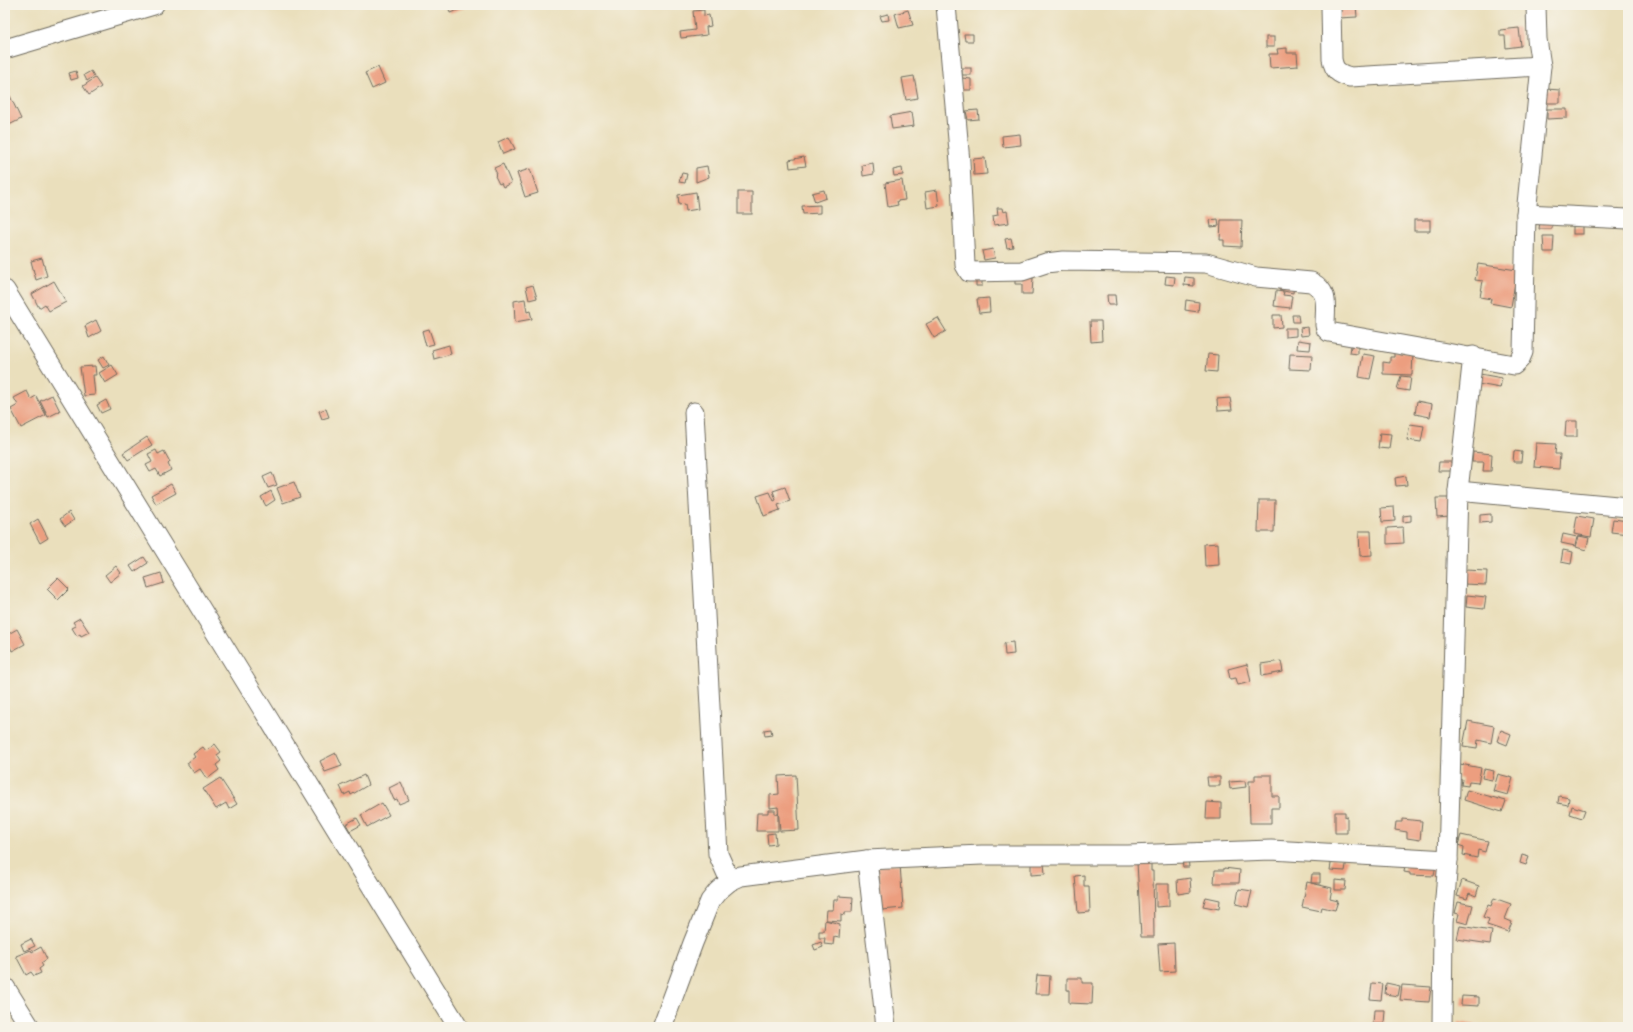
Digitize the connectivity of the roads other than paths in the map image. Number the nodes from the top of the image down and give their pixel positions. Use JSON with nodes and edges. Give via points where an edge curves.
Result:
{"nodes":[{"id":1,"x":154,"y":5,"type":"edge"},
{"id":2,"x":946,"y":5,"type":"edge"},
{"id":3,"x":1331,"y":5,"type":"edge"},
{"id":4,"x":1536,"y":5,"type":"edge"},
{"id":5,"x":5,"y":49,"type":"edge"},
{"id":6,"x":1541,"y":66,"type":"junction"},
{"id":7,"x":1526,"y":214,"type":"junction"},
{"id":8,"x":1628,"y":219,"type":"edge"},
{"id":9,"x":5,"y":290,"type":"edge"},
{"id":10,"x":1473,"y":356,"type":"junction"},
{"id":11,"x":694,"y":412,"type":"dead end"},
{"id":12,"x":1458,"y":491,"type":"junction"},
{"id":13,"x":1628,"y":507,"type":"edge"},
{"id":14,"x":867,"y":860,"type":"junction"},
{"id":15,"x":1448,"y":860,"type":"junction"},
{"id":16,"x":730,"y":881,"type":"junction"},
{"id":17,"x":5,"y":987,"type":"edge"},
{"id":18,"x":30,"y":1027,"type":"edge"},
{"id":19,"x":458,"y":1027,"type":"edge"},
{"id":20,"x":662,"y":1027,"type":"edge"},
{"id":21,"x":886,"y":1027,"type":"edge"},
{"id":22,"x":1442,"y":1027,"type":"edge"}],
"edges":[{"from":1,"to":5,"type":"street"},
{"from":2,"to":10,"type":"street","via":[[960,162],[965,264],[969,272],[1022,271],[1046,263],[1063,261],[1206,263],[1256,277],[1311,282],[1322,290],[1325,297],[1325,324],[1330,332]]},
{"from":3,"to":6,"type":"street","via":[[1332,59],[1334,68],[1341,75]]},
{"from":4,"to":6,"type":"street"},
{"from":6,"to":7,"type":"street"},
{"from":7,"to":8,"type":"street"},
{"from":7,"to":10,"type":"street","via":[[1523,352],[1514,364]]},
{"from":9,"to":19,"type":"street"},
{"from":10,"to":12,"type":"street"},
{"from":11,"to":16,"type":"street","via":[[718,854]]},
{"from":12,"to":13,"type":"street"},
{"from":12,"to":15,"type":"street"},
{"from":14,"to":15,"type":"street","via":[[982,855],[1128,855],[1271,850]]},
{"from":14,"to":16,"type":"street","via":[[741,876]]},
{"from":14,"to":21,"type":"street"},
{"from":15,"to":22,"type":"street","via":[[1443,923]]},
{"from":16,"to":20,"type":"street","via":[[710,901]]},
{"from":17,"to":18,"type":"street"}]}
